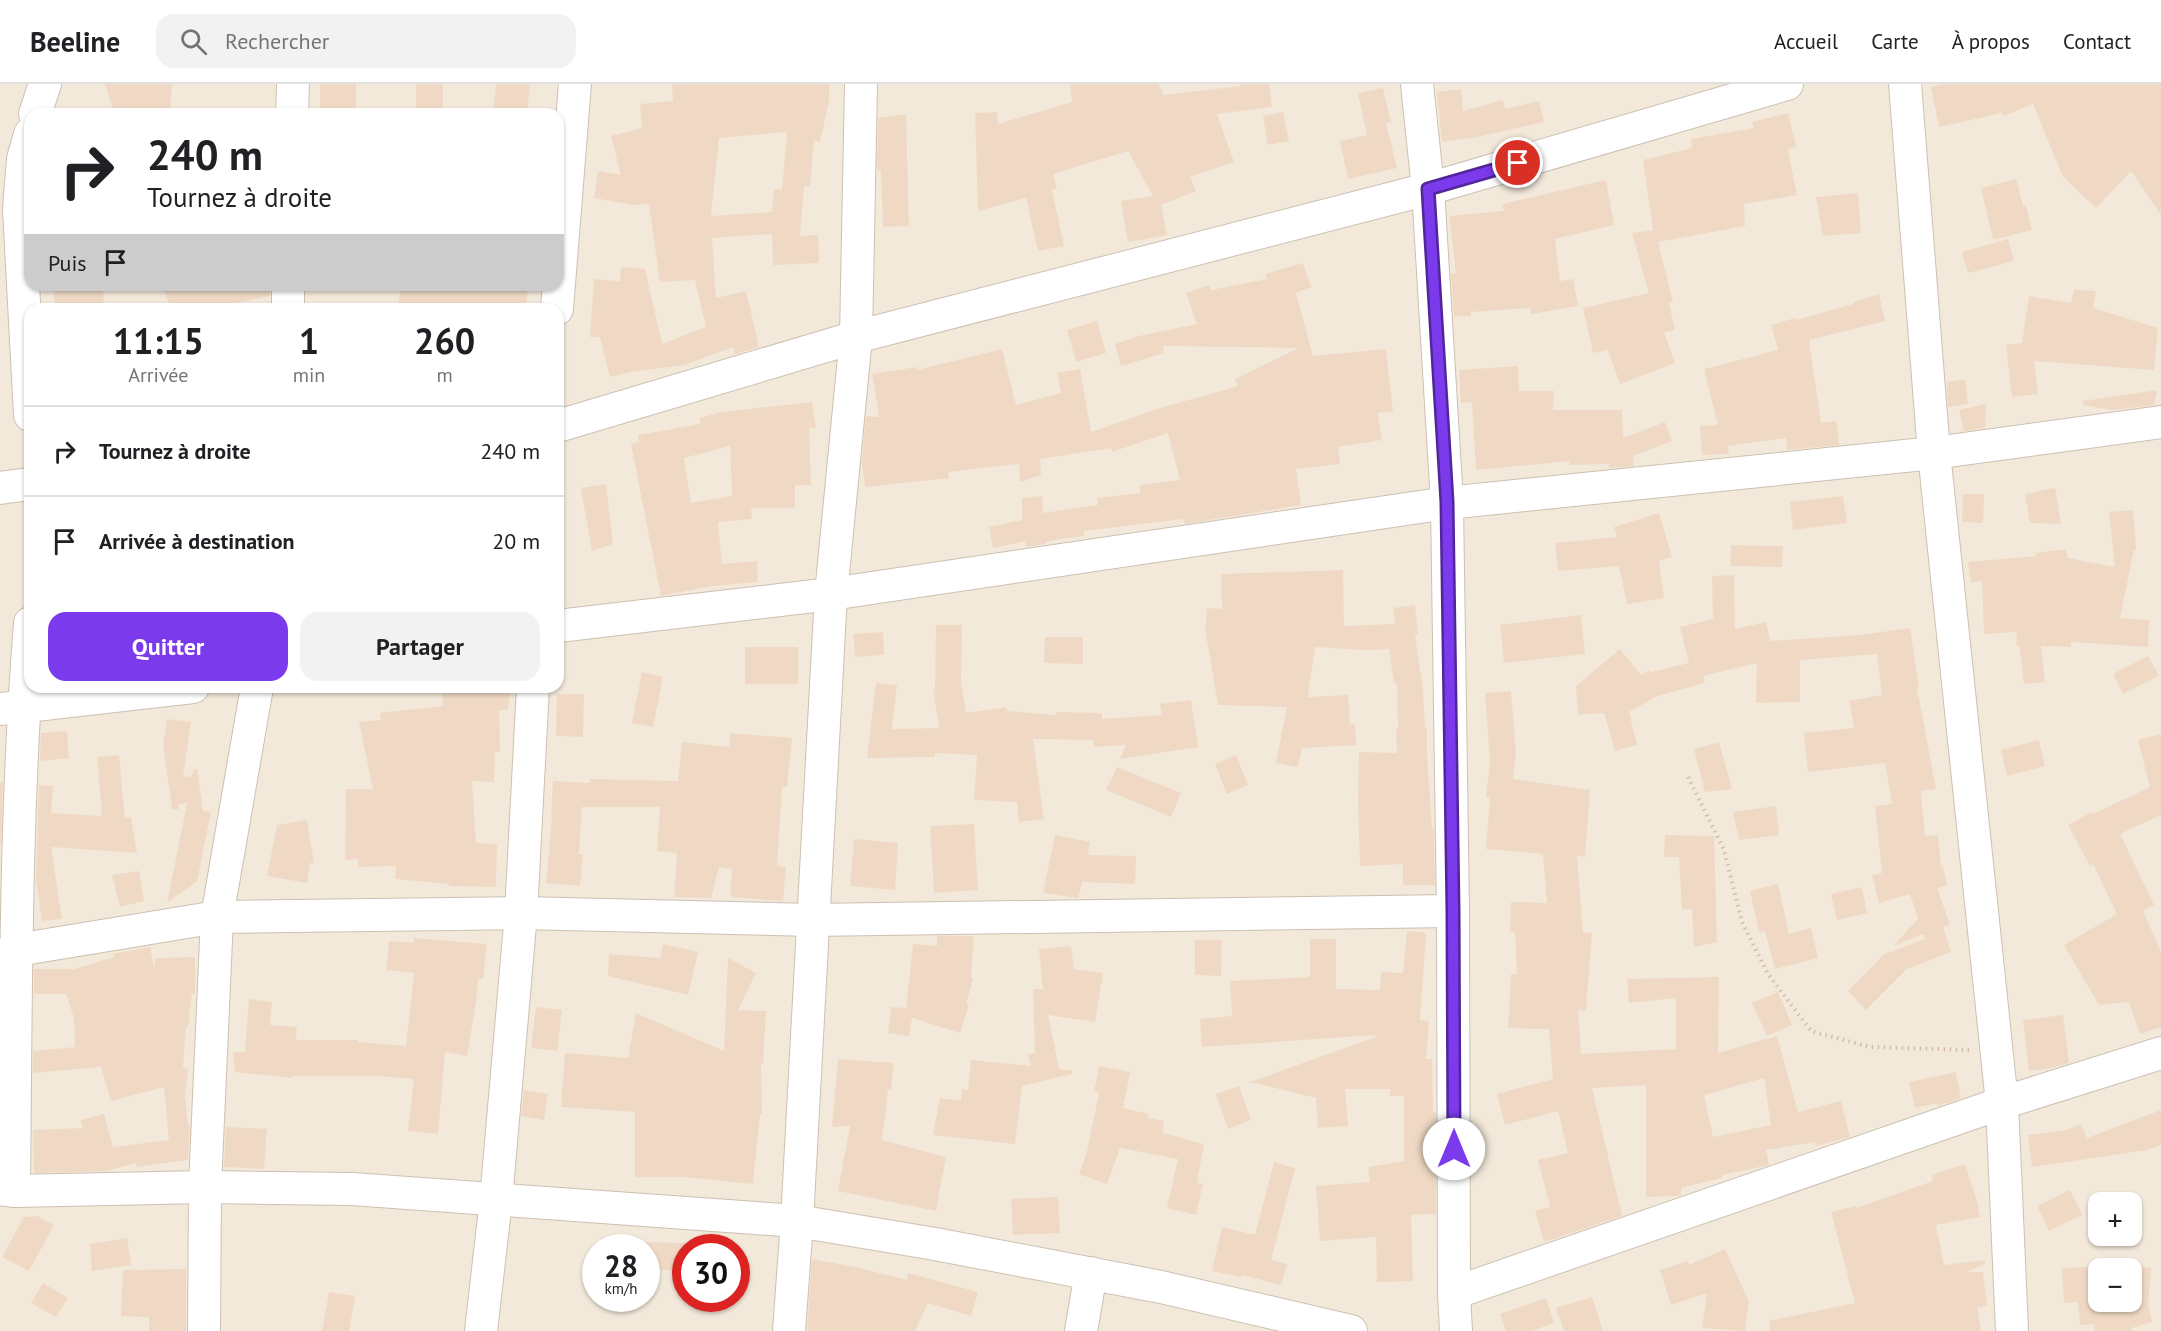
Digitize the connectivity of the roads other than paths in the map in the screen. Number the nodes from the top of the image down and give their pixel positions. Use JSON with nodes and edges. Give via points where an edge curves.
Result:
{"nodes":[{"id":1,"x":45,"y":84,"type":"edge"},
{"id":2,"x":293,"y":84,"type":"edge"},
{"id":3,"x":575,"y":84,"type":"edge"},
{"id":4,"x":861,"y":84,"type":"edge"},
{"id":5,"x":1418,"y":84,"type":"edge"},
{"id":6,"x":1786,"y":84,"type":"edge"},
{"id":7,"x":1905,"y":84,"type":"edge"},
{"id":8,"x":38,"y":108,"type":"edge"},
{"id":9,"x":292,"y":108,"type":"edge"},
{"id":10,"x":24,"y":155,"type":"edge"},
{"id":11,"x":1428,"y":189,"type":"junction"},
{"id":12,"x":564,"y":222,"type":"edge"},
{"id":13,"x":24,"y":303,"type":"edge"},
{"id":14,"x":856,"y":337,"type":"junction"},
{"id":15,"x":2161,"y":422,"type":"edge"},
{"id":16,"x":564,"y":424,"type":"edge"},
{"id":17,"x":1934,"y":453,"type":"junction"},
{"id":18,"x":24,"y":485,"type":"edge"},
{"id":19,"x":0,"y":488,"type":"edge"},
{"id":20,"x":1447,"y":502,"type":"junction"},
{"id":21,"x":831,"y":594,"type":"junction"},
{"id":22,"x":564,"y":625,"type":"edge"},
{"id":23,"x":24,"y":651,"type":"edge"},
{"id":24,"x":139,"y":693,"type":"edge"},
{"id":25,"x":256,"y":693,"type":"edge"},
{"id":26,"x":533,"y":693,"type":"edge"},
{"id":27,"x":12,"y":707,"type":"edge"},
{"id":28,"x":1453,"y":911,"type":"junction"},
{"id":29,"x":520,"y":913,"type":"junction"},
{"id":30,"x":217,"y":917,"type":"junction"},
{"id":31,"x":812,"y":920,"type":"junction"},
{"id":32,"x":8,"y":953,"type":"edge"},
{"id":33,"x":2161,"y":1053,"type":"edge"},
{"id":34,"x":2002,"y":1103,"type":"junction"},
{"id":35,"x":205,"y":1187,"type":"junction"},
{"id":36,"x":7,"y":1190,"type":"edge"},
{"id":37,"x":496,"y":1200,"type":"junction"},
{"id":38,"x":797,"y":1221,"type":"junction"},
{"id":39,"x":1091,"y":1273,"type":"junction"},
{"id":40,"x":1454,"y":1293,"type":"junction"},
{"id":41,"x":204,"y":1331,"type":"edge"},
{"id":42,"x":481,"y":1331,"type":"edge"},
{"id":43,"x":789,"y":1331,"type":"edge"},
{"id":44,"x":1081,"y":1331,"type":"edge"},
{"id":45,"x":1351,"y":1331,"type":"edge"},
{"id":46,"x":1456,"y":1331,"type":"edge"},
{"id":47,"x":2012,"y":1331,"type":"edge"}],
"edges":[{"from":1,"to":8,"type":"street"},
{"from":2,"to":9,"type":"street"},
{"from":3,"to":12,"type":"street"},
{"from":4,"to":14,"type":"street"},
{"from":5,"to":11,"type":"street"},
{"from":6,"to":11,"type":"street"},
{"from":7,"to":17,"type":"street"},
{"from":10,"to":13,"type":"street","via":[[19,208]]},
{"from":11,"to":14,"type":"street"},
{"from":11,"to":20,"type":"street"},
{"from":14,"to":16,"type":"street"},
{"from":14,"to":21,"type":"street"},
{"from":15,"to":17,"type":"street"},
{"from":17,"to":20,"type":"street"},
{"from":17,"to":34,"type":"street"},
{"from":18,"to":19,"type":"street"},
{"from":20,"to":21,"type":"street"},
{"from":20,"to":28,"type":"street"},
{"from":21,"to":22,"type":"street"},
{"from":21,"to":31,"type":"street"},
{"from":23,"to":27,"type":"street"},
{"from":24,"to":27,"type":"street"},
{"from":25,"to":30,"type":"street"},
{"from":26,"to":29,"type":"street"},
{"from":27,"to":32,"type":"street"},
{"from":28,"to":31,"type":"street"},
{"from":28,"to":40,"type":"street"},
{"from":29,"to":30,"type":"street"},
{"from":29,"to":31,"type":"street"},
{"from":29,"to":37,"type":"street"},
{"from":30,"to":32,"type":"street"},
{"from":30,"to":35,"type":"street"},
{"from":31,"to":38,"type":"street"},
{"from":32,"to":36,"type":"street"},
{"from":33,"to":34,"type":"street"},
{"from":34,"to":40,"type":"street"},
{"from":34,"to":47,"type":"street"},
{"from":35,"to":36,"type":"street"},
{"from":35,"to":37,"type":"street","via":[[352,1189]]},
{"from":35,"to":41,"type":"street"},
{"from":37,"to":38,"type":"street"},
{"from":37,"to":42,"type":"street"},
{"from":38,"to":39,"type":"street"},
{"from":38,"to":43,"type":"street"},
{"from":39,"to":44,"type":"street"},
{"from":39,"to":45,"type":"street"},
{"from":40,"to":46,"type":"street"}]}
